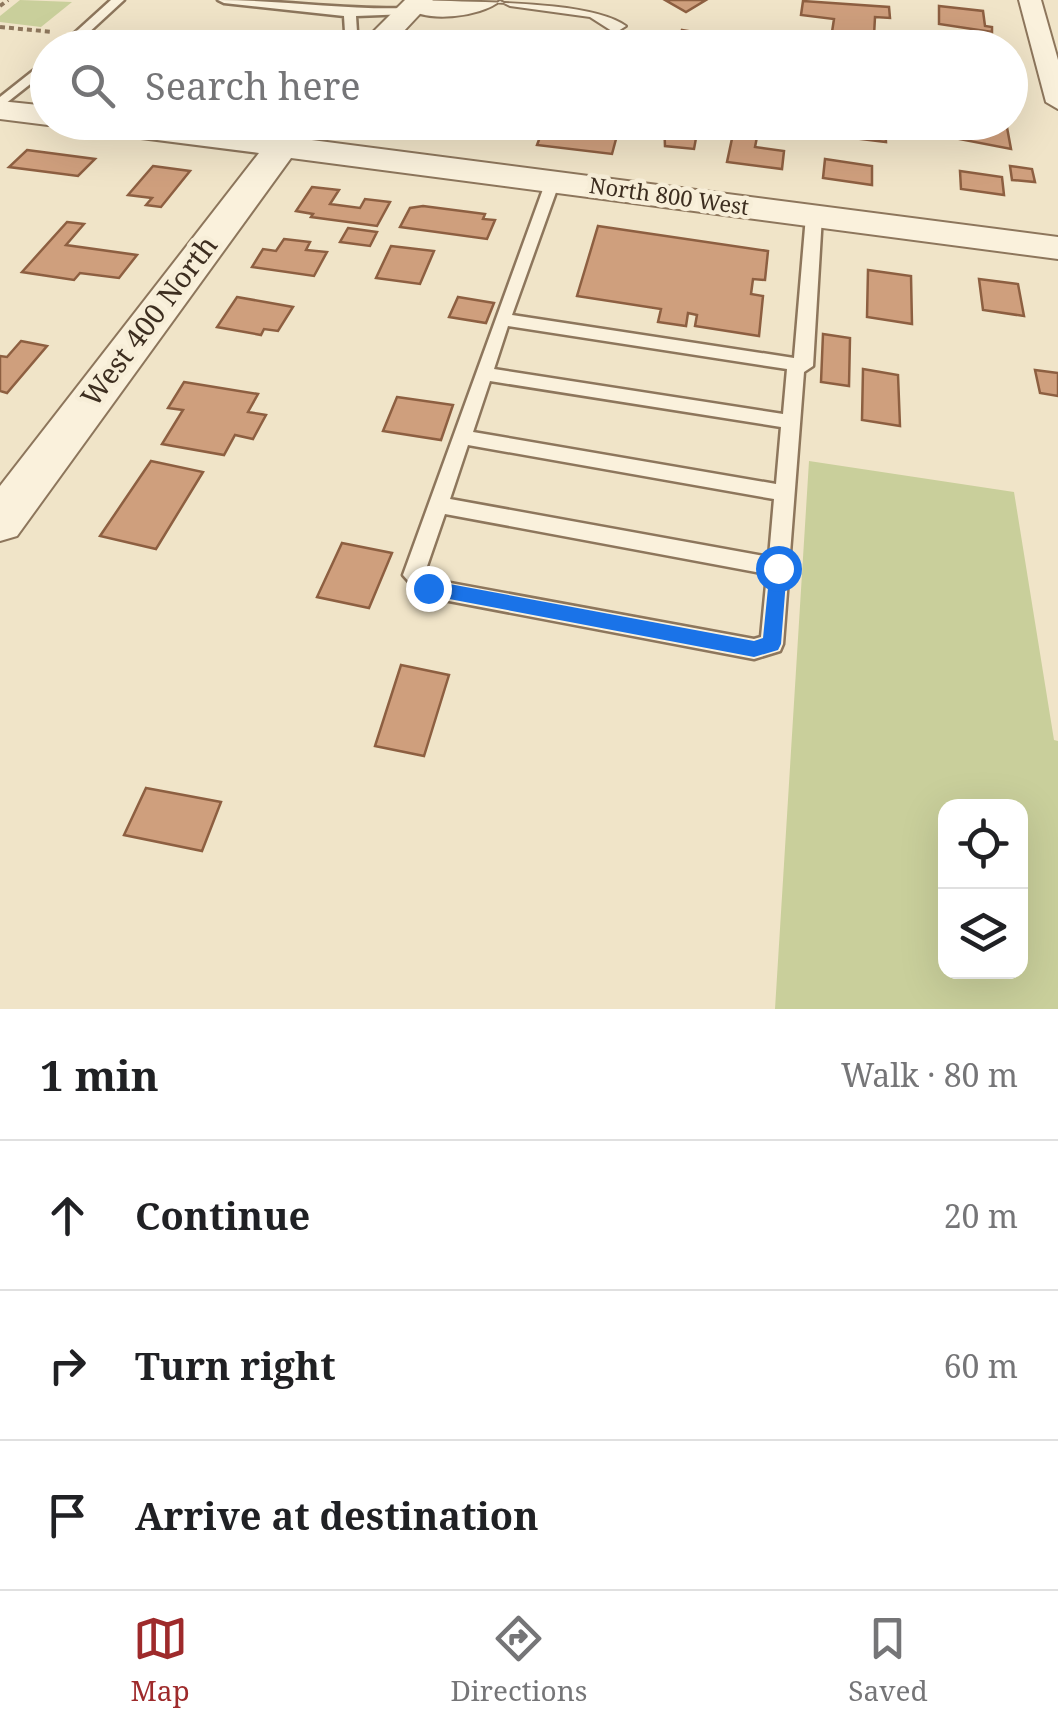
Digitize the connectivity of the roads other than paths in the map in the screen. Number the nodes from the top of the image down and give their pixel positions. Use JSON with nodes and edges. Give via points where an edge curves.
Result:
{"nodes":[{"id":1,"x":118,"y":0,"type":"edge"},
{"id":2,"x":224,"y":0,"type":"edge"},
{"id":3,"x":490,"y":0,"type":"edge"},
{"id":4,"x":510,"y":0,"type":"edge"},
{"id":5,"x":1029,"y":0,"type":"edge"},
{"id":6,"x":414,"y":6,"type":"edge"},
{"id":7,"x":350,"y":14,"type":"junction"},
{"id":8,"x":615,"y":26,"type":"dead end"},
{"id":9,"x":84,"y":30,"type":"edge"},
{"id":10,"x":351,"y":30,"type":"edge"},
{"id":11,"x":390,"y":30,"type":"edge"},
{"id":12,"x":30,"y":79,"type":"edge"},
{"id":13,"x":1058,"y":102,"type":"edge"},
{"id":14,"x":0,"y":107,"type":"edge"},
{"id":15,"x":30,"y":113,"type":"edge"},
{"id":16,"x":286,"y":140,"type":"edge"},
{"id":17,"x":324,"y":140,"type":"edge"},
{"id":18,"x":553,"y":181,"type":"junction"},
{"id":19,"x":814,"y":216,"type":"junction"},
{"id":20,"x":1058,"y":248,"type":"edge"},
{"id":21,"x":502,"y":320,"type":"junction"},
{"id":22,"x":796,"y":364,"type":"junction"},
{"id":23,"x":483,"y":374,"type":"junction"},
{"id":24,"x":790,"y":422,"type":"junction"},
{"id":25,"x":462,"y":438,"type":"junction"},
{"id":26,"x":784,"y":493,"type":"junction"},
{"id":27,"x":438,"y":505,"type":"junction"},
{"id":28,"x":0,"y":522,"type":"edge"},
{"id":29,"x":778,"y":568,"type":"junction"}],
"edges":[{"from":1,"to":9,"type":"lane"},
{"from":2,"to":7,"type":"lane"},
{"from":3,"to":6,"type":"street","via":[[465,9]]},
{"from":4,"to":8,"type":"street","via":[[596,12]]},
{"from":5,"to":13,"type":"street"},
{"from":6,"to":7,"type":"lane"},
{"from":6,"to":11,"type":"street"},
{"from":7,"to":10,"type":"lane"},
{"from":12,"to":14,"type":"lane"},
{"from":14,"to":15,"type":"street"},
{"from":16,"to":28,"type":"street","name":"West 400 North"},
{"from":17,"to":18,"type":"street","name":"North 800 West"},
{"from":18,"to":19,"type":"street","name":"North 800 West"},
{"from":18,"to":21,"type":"lane"},
{"from":19,"to":20,"type":"street","name":"North 800 West"},
{"from":19,"to":22,"type":"lane","via":[[804,366]]},
{"from":21,"to":22,"type":"lane"},
{"from":21,"to":23,"type":"lane"},
{"from":22,"to":24,"type":"lane"},
{"from":23,"to":24,"type":"lane"},
{"from":23,"to":25,"type":"lane"},
{"from":24,"to":26,"type":"lane"},
{"from":25,"to":26,"type":"lane"},
{"from":25,"to":27,"type":"lane"},
{"from":26,"to":29,"type":"lane"},
{"from":27,"to":29,"type":"lane"},
{"from":27,"to":29,"type":"lane","via":[[414,575],[428,588],[735,646],[772,644]]}]}
